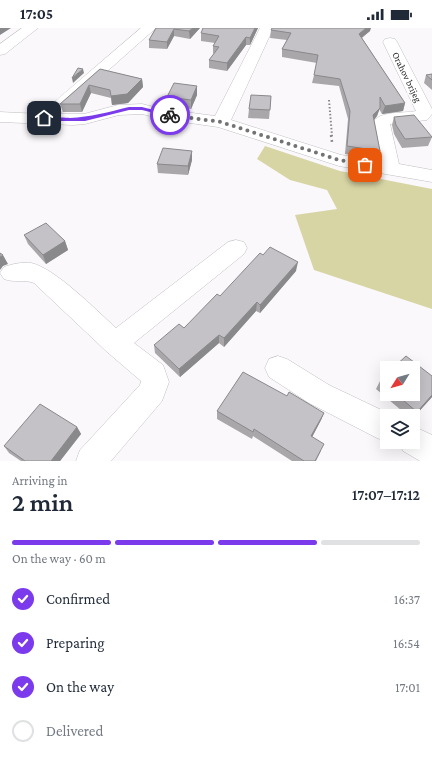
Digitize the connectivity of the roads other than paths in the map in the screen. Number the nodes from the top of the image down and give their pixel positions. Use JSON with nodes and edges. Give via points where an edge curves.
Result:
{"nodes":[{"id":1,"x":31,"y":28,"type":"edge"},
{"id":2,"x":149,"y":28,"type":"edge"},
{"id":3,"x":271,"y":28,"type":"edge"},
{"id":4,"x":390,"y":42,"type":"dead end"},
{"id":5,"x":0,"y":50,"type":"edge"},
{"id":6,"x":3,"y":117,"type":"edge"},
{"id":7,"x":44,"y":118,"type":"junction"},
{"id":8,"x":221,"y":122,"type":"junction"},
{"id":9,"x":391,"y":169,"type":"junction"},
{"id":10,"x":432,"y":176,"type":"edge"},
{"id":11,"x":236,"y":248,"type":"dead end"},
{"id":12,"x":12,"y":273,"type":"dead end"},
{"id":13,"x":115,"y":343,"type":"junction"},
{"id":14,"x":278,"y":368,"type":"dead end"},
{"id":15,"x":380,"y":424,"type":"edge"},
{"id":16,"x":420,"y":444,"type":"edge"},
{"id":17,"x":432,"y":450,"type":"edge"},
{"id":18,"x":91,"y":461,"type":"edge"}],
"edges":[{"from":1,"to":5,"type":"street"},
{"from":2,"to":7,"type":"street"},
{"from":3,"to":8,"type":"street","via":[[264,31]]},
{"from":4,"to":9,"type":"street","name":"Orahov brijeg","via":[[425,112],[421,116],[384,120],[381,123]]},
{"from":6,"to":7,"type":"street"},
{"from":7,"to":8,"type":"street","via":[[85,119],[129,108]]},
{"from":8,"to":9,"type":"street","via":[[333,159]]},
{"from":9,"to":10,"type":"street"},
{"from":11,"to":13,"type":"street"},
{"from":12,"to":13,"type":"street","via":[[30,272],[42,277]]},
{"from":13,"to":18,"type":"street","via":[[153,374],[155,382],[152,392]]},
{"from":14,"to":15,"type":"street","via":[[319,394]]},
{"from":16,"to":17,"type":"street"}]}
